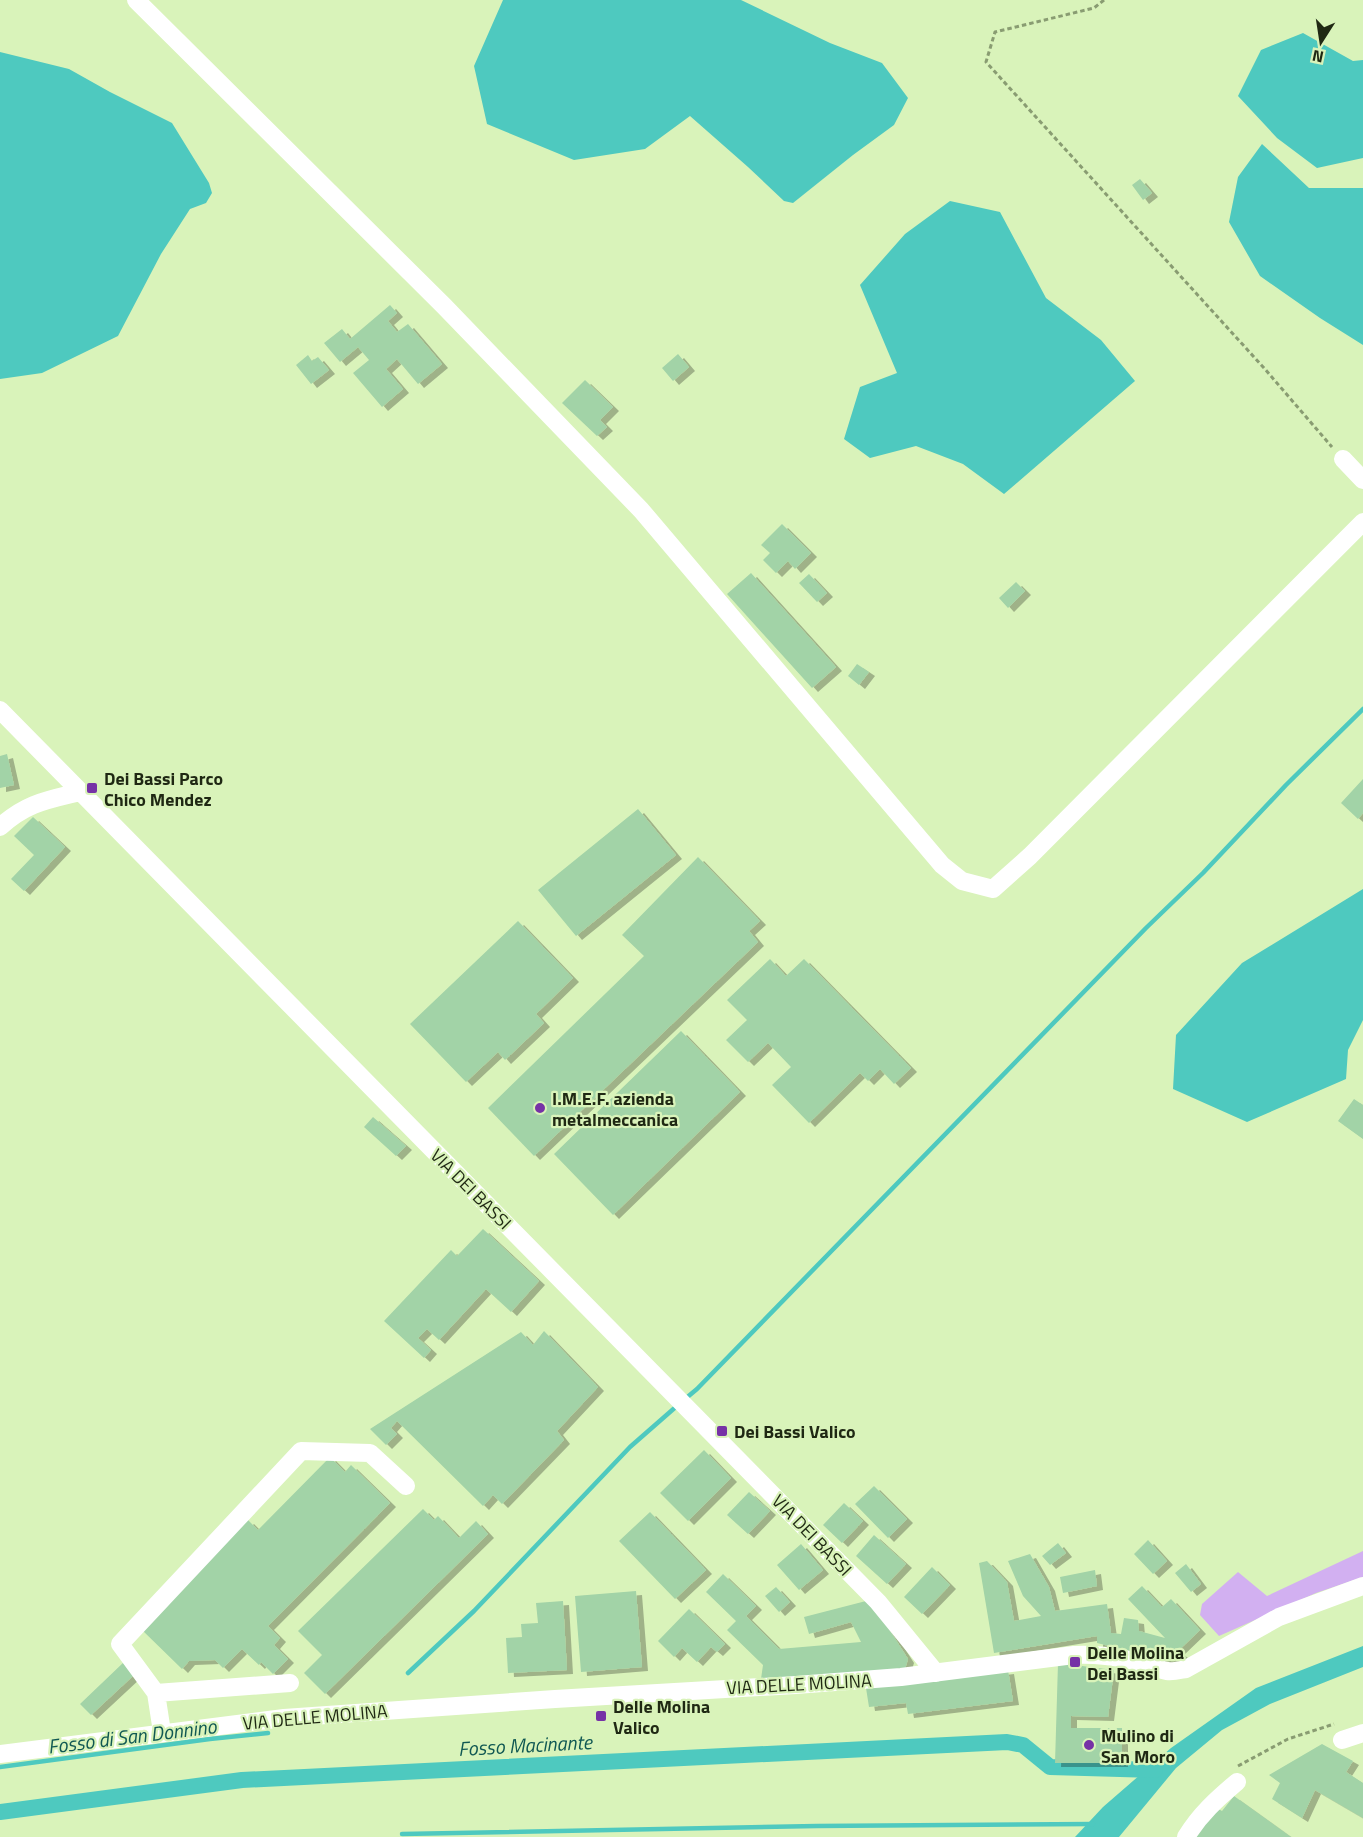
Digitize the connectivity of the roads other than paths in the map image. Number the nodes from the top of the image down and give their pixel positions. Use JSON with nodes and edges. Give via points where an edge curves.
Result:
{"nodes":[{"id":1,"x":136,"y":0,"type":"edge"},
{"id":2,"x":1343,"y":459,"type":"road end"},
{"id":3,"x":1363,"y":480,"type":"edge"},
{"id":4,"x":1363,"y":522,"type":"edge"},
{"id":5,"x":0,"y":710,"type":"edge"},
{"id":6,"x":80,"y":792,"type":"junction"},
{"id":7,"x":0,"y":827,"type":"edge"},
{"id":8,"x":406,"y":1486,"type":"dead end"},
{"id":9,"x":1363,"y":1586,"type":"edge"},
{"id":10,"x":936,"y":1673,"type":"junction"},
{"id":11,"x":290,"y":1683,"type":"dead end"},
{"id":12,"x":156,"y":1693,"type":"junction"},
{"id":13,"x":1342,"y":1731,"type":"road end"},
{"id":14,"x":162,"y":1732,"type":"junction"},
{"id":15,"x":1363,"y":1733,"type":"edge"},
{"id":16,"x":0,"y":1754,"type":"edge"},
{"id":17,"x":1235,"y":1776,"type":"road end"},
{"id":18,"x":1186,"y":1837,"type":"edge"}],
"edges":[{"from":1,"to":4,"type":"street","via":[[444,306],[641,510],[942,865],[962,881],[993,889]]},
{"from":2,"to":3,"type":"street"},
{"from":5,"to":6,"type":"street","name":"VIA DEI BASSI"},
{"from":6,"to":7,"type":"street","via":[[21,809]]},
{"from":6,"to":10,"type":"street","name":"VIA DEI BASSI","via":[[878,1602]]},
{"from":8,"to":12,"type":"street","via":[[370,1453],[301,1451],[120,1644]]},
{"from":9,"to":10,"type":"street","name":"VIA DELLE MOLINA","via":[[1279,1617],[1186,1669],[1166,1671],[1132,1660],[1090,1654]]},
{"from":10,"to":14,"type":"street","name":"VIA DELLE MOLINA","via":[[307,1716]]},
{"from":11,"to":12,"type":"street"},
{"from":12,"to":14,"type":"street"},
{"from":13,"to":15,"type":"street"},
{"from":14,"to":16,"type":"street","name":"VIA DELLE MOLINA"},
{"from":17,"to":18,"type":"street"}]}
